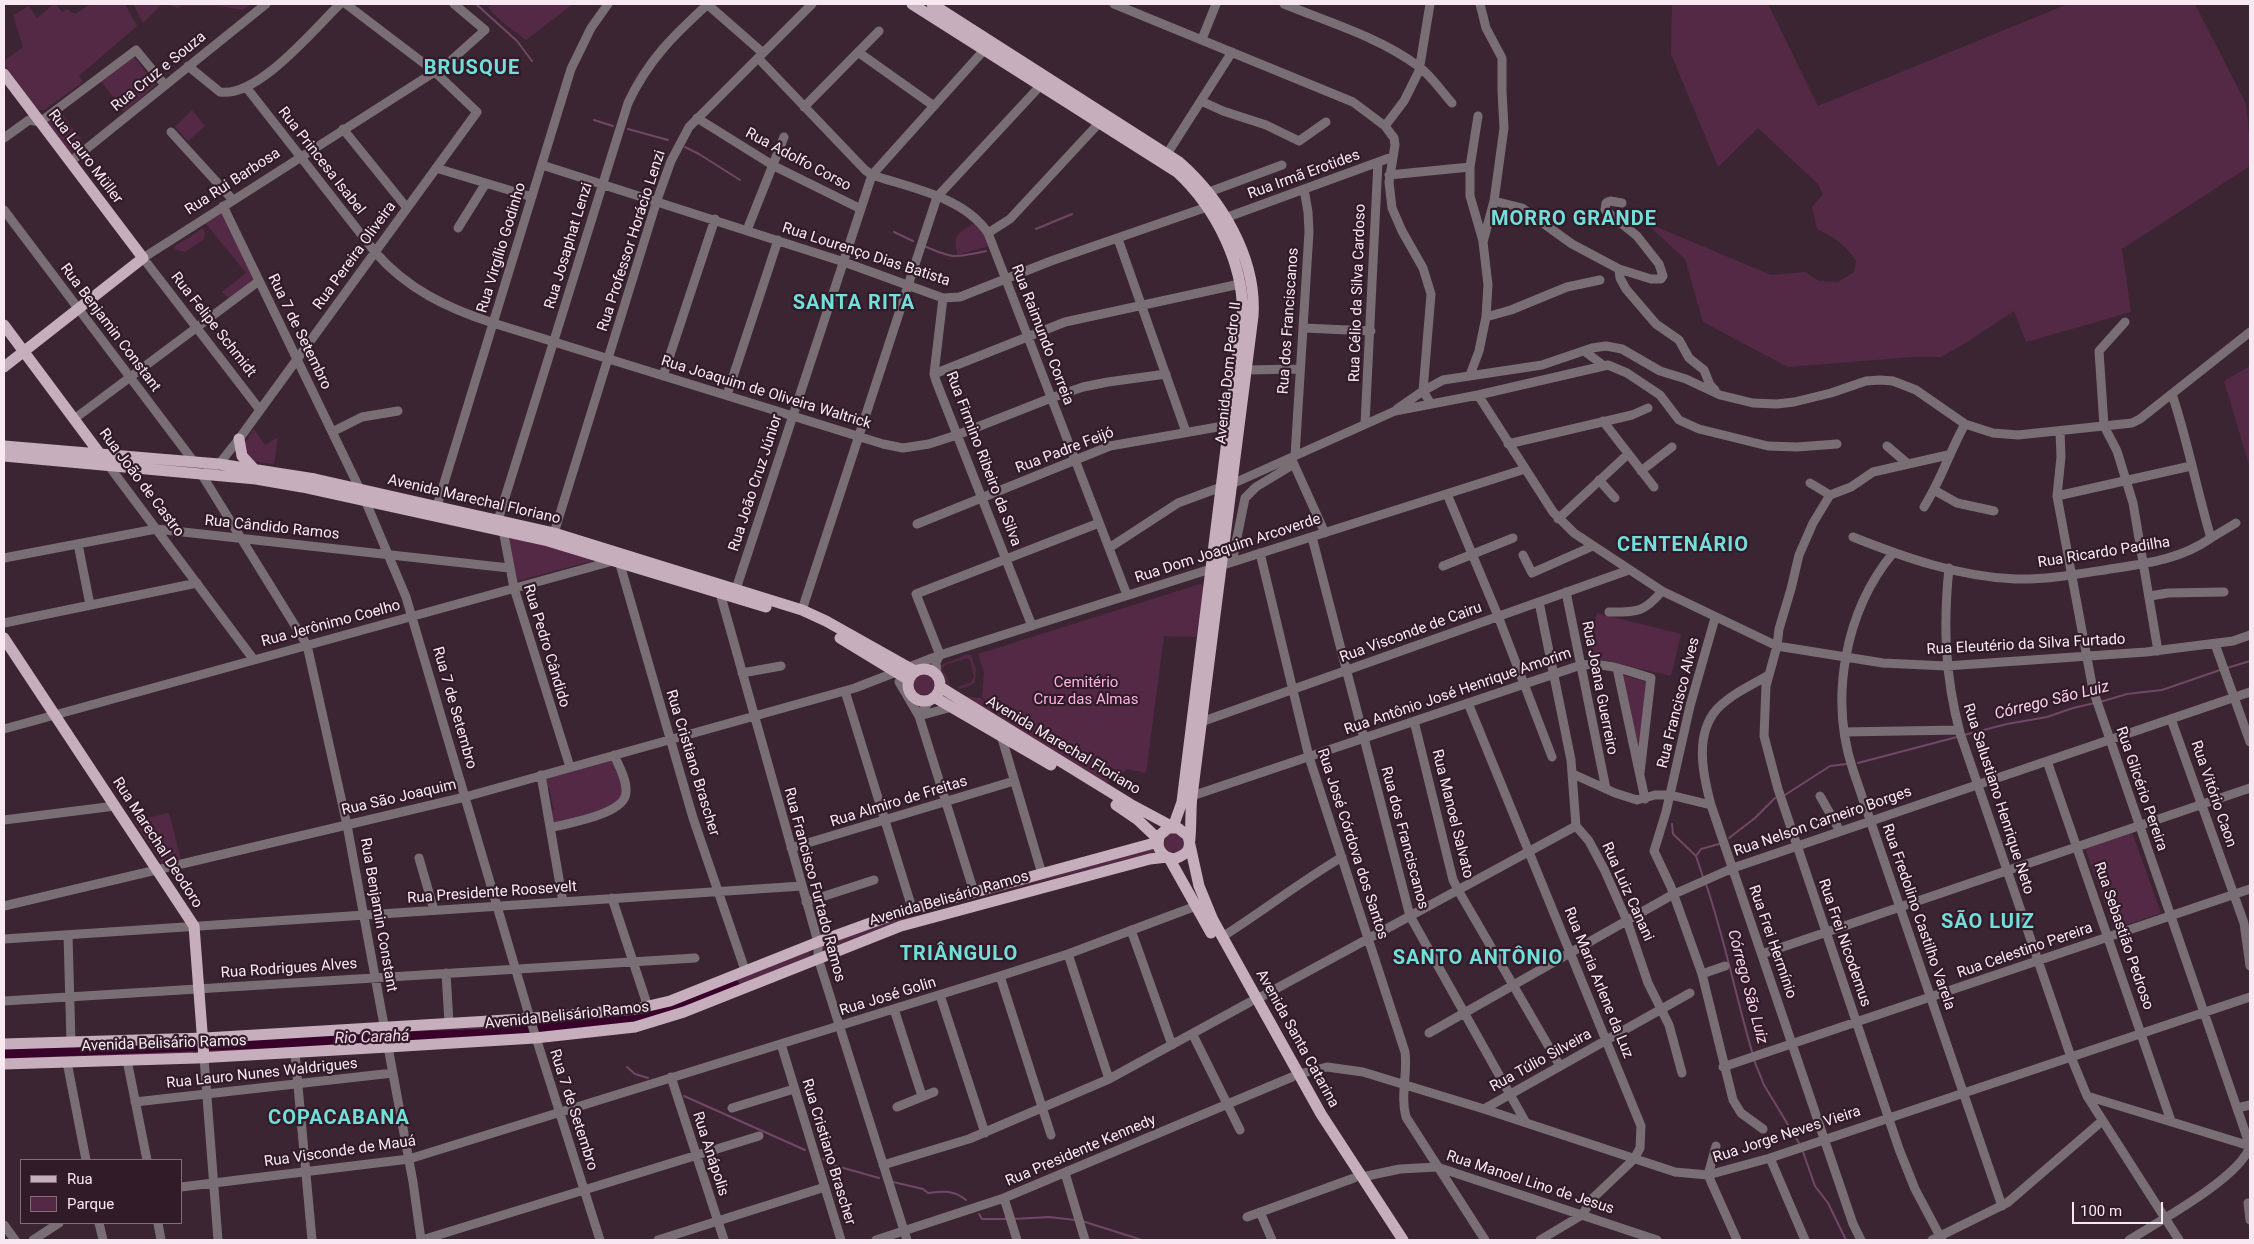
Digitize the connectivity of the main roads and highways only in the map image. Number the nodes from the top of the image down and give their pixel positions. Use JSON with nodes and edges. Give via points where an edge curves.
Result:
{"nodes":[{"id":1,"x":912,"y":4,"type":"edge"},
{"id":2,"x":932,"y":4,"type":"edge"},
{"id":3,"x":4,"y":74,"type":"edge"},
{"id":4,"x":143,"y":258,"type":"joint"},
{"id":5,"x":4,"y":325,"type":"edge"},
{"id":6,"x":24,"y":352,"type":"junction"},
{"id":7,"x":4,"y":368,"type":"edge"},
{"id":8,"x":240,"y":439,"type":"road end"},
{"id":9,"x":4,"y":446,"type":"edge"},
{"id":10,"x":100,"y":454,"type":"junction"},
{"id":11,"x":4,"y":456,"type":"edge"},
{"id":12,"x":109,"y":466,"type":"junction"},
{"id":13,"x":254,"y":469,"type":"junction"},
{"id":14,"x":1226,"y":485,"type":"junction"},
{"id":15,"x":500,"y":525,"type":"junction"},
{"id":16,"x":1221,"y":565,"type":"junction"},
{"id":17,"x":4,"y":638,"type":"edge"},
{"id":18,"x":909,"y":675,"type":"junction"},
{"id":19,"x":934,"y":695,"type":"junction"},
{"id":20,"x":1187,"y":799,"type":"junction"},
{"id":21,"x":1128,"y":807,"type":"junction"},
{"id":22,"x":1145,"y":813,"type":"junction"},
{"id":23,"x":1173,"y":827,"type":"junction"},
{"id":24,"x":1158,"y":840,"type":"junction"},
{"id":25,"x":1189,"y":841,"type":"junction"},
{"id":26,"x":1168,"y":858,"type":"junction"},
{"id":27,"x":1254,"y":1001,"type":"junction"},
{"id":28,"x":533,"y":1029,"type":"junction"},
{"id":29,"x":203,"y":1040,"type":"junction"},
{"id":30,"x":4,"y":1044,"type":"edge"},
{"id":31,"x":204,"y":1056,"type":"junction"},
{"id":32,"x":4,"y":1064,"type":"edge"},
{"id":33,"x":1358,"y":1178,"type":"junction"},
{"id":34,"x":1394,"y":1240,"type":"edge"},
{"id":35,"x":1404,"y":1240,"type":"edge"}],
"edges":[{"from":1,"to":14,"type":"main road","name":"Avenida Dom Pedro II","via":[[1177,172],[1207,207],[1226,244],[1240,284],[1242,315],[1229,425]]},
{"from":2,"to":14,"type":"main road","name":"Avenida Dom Pedro II","via":[[1167,154],[1209,192],[1225,218],[1237,241],[1252,285],[1253,316]]},
{"from":3,"to":4,"type":"main road","name":"Rua Lauro Müller"},
{"from":4,"to":6,"type":"main road","name":"Rua Rui Barbosa"},
{"from":5,"to":6,"type":"main road","name":"Rua João de Castro"},
{"from":6,"to":7,"type":"main road","name":"Rua Rui Barbosa"},
{"from":6,"to":10,"type":"main road","name":"Rua João de Castro"},
{"from":8,"to":13,"type":"main road","via":[[242,456]]},
{"from":9,"to":10,"type":"main road","name":"Avenida Marechal Floriano"},
{"from":10,"to":12,"type":"main road","name":"Rua João de Castro"},
{"from":10,"to":13,"type":"main road","name":"Avenida Marechal Floriano"},
{"from":11,"to":12,"type":"main road","name":"Avenida Marechal Floriano"},
{"from":12,"to":15,"type":"main road","name":"Avenida Marechal Floriano","via":[[277,482]]},
{"from":13,"to":15,"type":"main road","name":"Avenida Marechal Floriano","via":[[437,506]]},
{"from":14,"to":16,"type":"main road","name":"Avenida Dom Pedro II"},
{"from":15,"to":18,"type":"main road","name":"Avenida Marechal Floriano","via":[[805,620]]},
{"from":15,"to":18,"type":"main road","name":"Avenida Marechal Floriano","via":[[554,533],[802,610],[826,621]]},
{"from":16,"to":20,"type":"main road","name":"Avenida Dom Pedro II"},
{"from":16,"to":20,"type":"main road","name":"Avenida Dom Pedro II","via":[[1201,722]]},
{"from":17,"to":29,"type":"main road","name":"Rua Marechal Deodoro","via":[[194,926]]},
{"from":18,"to":19,"type":"main road","via":[[914,697],[919,700]]},
{"from":18,"to":19,"type":"main road","via":[[928,669],[937,675]]},
{"from":19,"to":21,"type":"main road","name":"Avenida Marechal Floriano"},
{"from":19,"to":21,"type":"main road","name":"Avenida Marechal Floriano"},
{"from":20,"to":22,"type":"main road","via":[[1170,816]]},
{"from":20,"to":23,"type":"main road","name":"Avenida Dom Pedro II"},
{"from":20,"to":25,"type":"main road","name":"Avenida Dom Pedro II"},
{"from":21,"to":22,"type":"main road","name":"Avenida Marechal Floriano"},
{"from":21,"to":24,"type":"main road","name":"Avenida Marechal Floriano"},
{"from":22,"to":23,"type":"main road","name":"Avenida Marechal Floriano"},
{"from":23,"to":24,"type":"main road","via":[[1164,831]]},
{"from":23,"to":25,"type":"main road","via":[[1186,832]]},
{"from":24,"to":26,"type":"main road","via":[[1160,851]]},
{"from":24,"to":28,"type":"main road","name":"Avenida Belisário Ramos","via":[[912,908],[670,1001]]},
{"from":25,"to":26,"type":"main road","via":[[1184,855]]},
{"from":25,"to":27,"type":"main road","name":"Avenida Santa Catarina","via":[[1201,894]]},
{"from":26,"to":27,"type":"main road","name":"Avenida Santa Catarina"},
{"from":26,"to":28,"type":"main road","name":"Avenida Belisário Ramos","via":[[920,920],[651,1023]]},
{"from":27,"to":33,"type":"main road","name":"Avenida Santa Catarina"},
{"from":28,"to":29,"type":"main road","name":"Avenida Belisário Ramos","via":[[449,1023],[384,1030]]},
{"from":28,"to":31,"type":"main road","name":"Avenida Belisário Ramos","via":[[295,1053]]},
{"from":29,"to":30,"type":"main road","name":"Avenida Belisário Ramos"},
{"from":29,"to":31,"type":"main road","name":"Rua Marechal Deodoro"},
{"from":31,"to":32,"type":"main road","name":"Avenida Belisário Ramos"},
{"from":33,"to":34,"type":"main road","name":"Avenida Santa Catarina"},
{"from":33,"to":35,"type":"main road","name":"Avenida Santa Catarina"}]}
